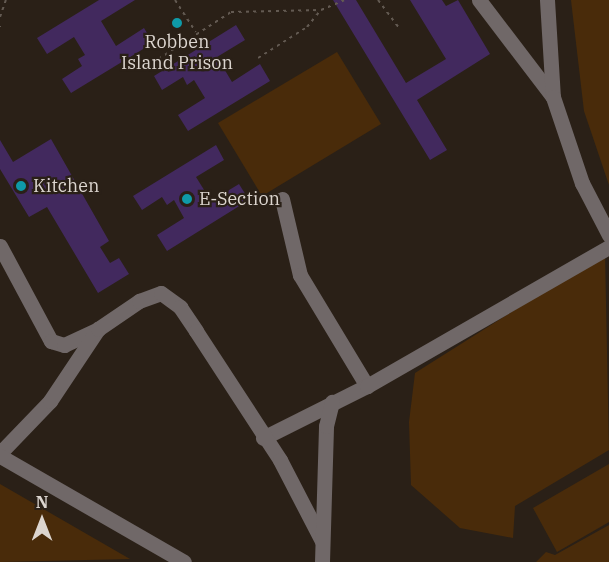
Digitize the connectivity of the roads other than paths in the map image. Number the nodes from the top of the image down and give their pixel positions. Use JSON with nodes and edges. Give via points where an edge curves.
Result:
{"nodes":[{"id":1,"x":479,"y":0,"type":"edge"},
{"id":2,"x":547,"y":0,"type":"edge"},
{"id":3,"x":553,"y":97,"type":"junction"},
{"id":4,"x":282,"y":200,"type":"dead end"},
{"id":5,"x":609,"y":235,"type":"edge"},
{"id":6,"x":0,"y":246,"type":"edge"},
{"id":7,"x":609,"y":247,"type":"edge"},
{"id":8,"x":98,"y":330,"type":"junction"},
{"id":9,"x":367,"y":386,"type":"junction"},
{"id":10,"x":332,"y":402,"type":"junction"},
{"id":11,"x":263,"y":438,"type":"junction"},
{"id":12,"x":0,"y":454,"type":"edge"},
{"id":13,"x":322,"y":541,"type":"junction"},
{"id":14,"x":184,"y":562,"type":"edge"},
{"id":15,"x":322,"y":562,"type":"edge"}],
"edges":[{"from":1,"to":3,"type":"street"},
{"from":2,"to":3,"type":"street"},
{"from":3,"to":5,"type":"street","via":[[582,183]]},
{"from":4,"to":9,"type":"street","via":[[300,275]]},
{"from":6,"to":8,"type":"street","via":[[51,341],[64,345]]},
{"from":7,"to":9,"type":"street"},
{"from":8,"to":11,"type":"street","via":[[152,295],[170,297]]},
{"from":8,"to":12,"type":"street","via":[[50,400]]},
{"from":9,"to":10,"type":"street"},
{"from":10,"to":11,"type":"street"},
{"from":10,"to":13,"type":"street","via":[[326,426]]},
{"from":11,"to":13,"type":"street"},
{"from":12,"to":14,"type":"street"},
{"from":13,"to":15,"type":"street"}]}
